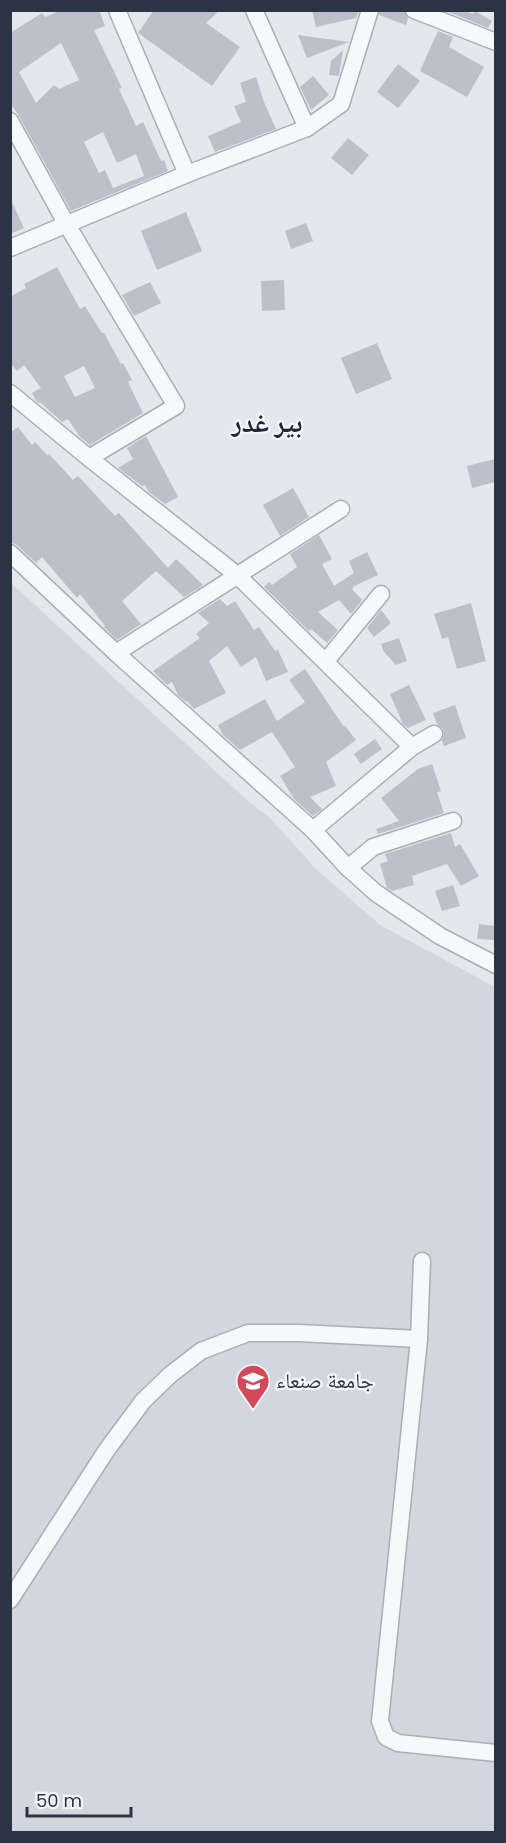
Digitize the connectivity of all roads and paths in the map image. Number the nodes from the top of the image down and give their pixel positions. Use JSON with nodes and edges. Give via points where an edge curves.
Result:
{"nodes":[{"id":1,"x":117,"y":10,"type":"edge"},
{"id":2,"x":254,"y":10,"type":"edge"},
{"id":3,"x":370,"y":10,"type":"edge"},
{"id":4,"x":414,"y":10,"type":"edge"},
{"id":5,"x":495,"y":42,"type":"edge"},
{"id":6,"x":10,"y":121,"type":"edge"},
{"id":7,"x":307,"y":128,"type":"junction"},
{"id":8,"x":187,"y":174,"type":"junction"},
{"id":9,"x":67,"y":225,"type":"junction"},
{"id":10,"x":10,"y":248,"type":"edge"},
{"id":11,"x":10,"y":393,"type":"edge"},
{"id":12,"x":89,"y":458,"type":"junction"},
{"id":13,"x":341,"y":510,"type":"dead end"},
{"id":14,"x":10,"y":553,"type":"edge"},
{"id":15,"x":237,"y":574,"type":"junction"},
{"id":16,"x":381,"y":594,"type":"dead end"},
{"id":17,"x":116,"y":653,"type":"junction"},
{"id":18,"x":326,"y":661,"type":"junction"},
{"id":19,"x":434,"y":734,"type":"dead end"},
{"id":20,"x":412,"y":747,"type":"junction"},
{"id":21,"x":453,"y":821,"type":"dead end"},
{"id":22,"x":313,"y":830,"type":"junction"},
{"id":23,"x":348,"y":868,"type":"junction"},
{"id":24,"x":495,"y":965,"type":"edge"},
{"id":25,"x":423,"y":1261,"type":"dead end"},
{"id":26,"x":419,"y":1339,"type":"junction"},
{"id":27,"x":10,"y":1600,"type":"edge"},
{"id":28,"x":495,"y":1753,"type":"edge"}],
"edges":[{"from":1,"to":8,"type":"street"},
{"from":2,"to":7,"type":"street"},
{"from":3,"to":7,"type":"street","via":[[341,104]]},
{"from":4,"to":5,"type":"street"},
{"from":6,"to":9,"type":"street"},
{"from":7,"to":8,"type":"street"},
{"from":8,"to":9,"type":"street"},
{"from":9,"to":10,"type":"street"},
{"from":9,"to":12,"type":"street","via":[[176,406]]},
{"from":11,"to":12,"type":"street"},
{"from":12,"to":15,"type":"street"},
{"from":13,"to":15,"type":"street"},
{"from":14,"to":17,"type":"street"},
{"from":15,"to":17,"type":"street"},
{"from":15,"to":18,"type":"street"},
{"from":16,"to":18,"type":"street"},
{"from":17,"to":22,"type":"street"},
{"from":18,"to":20,"type":"street"},
{"from":19,"to":20,"type":"street"},
{"from":20,"to":22,"type":"street"},
{"from":21,"to":23,"type":"street","via":[[373,847]]},
{"from":22,"to":23,"type":"street"},
{"from":23,"to":24,"type":"street","via":[[376,893],[440,936]]},
{"from":25,"to":26,"type":"street"},
{"from":26,"to":27,"type":"street","via":[[248,1333],[201,1351],[143,1401]]},
{"from":26,"to":28,"type":"street","via":[[380,1721],[386,1737],[398,1743]]}]}
